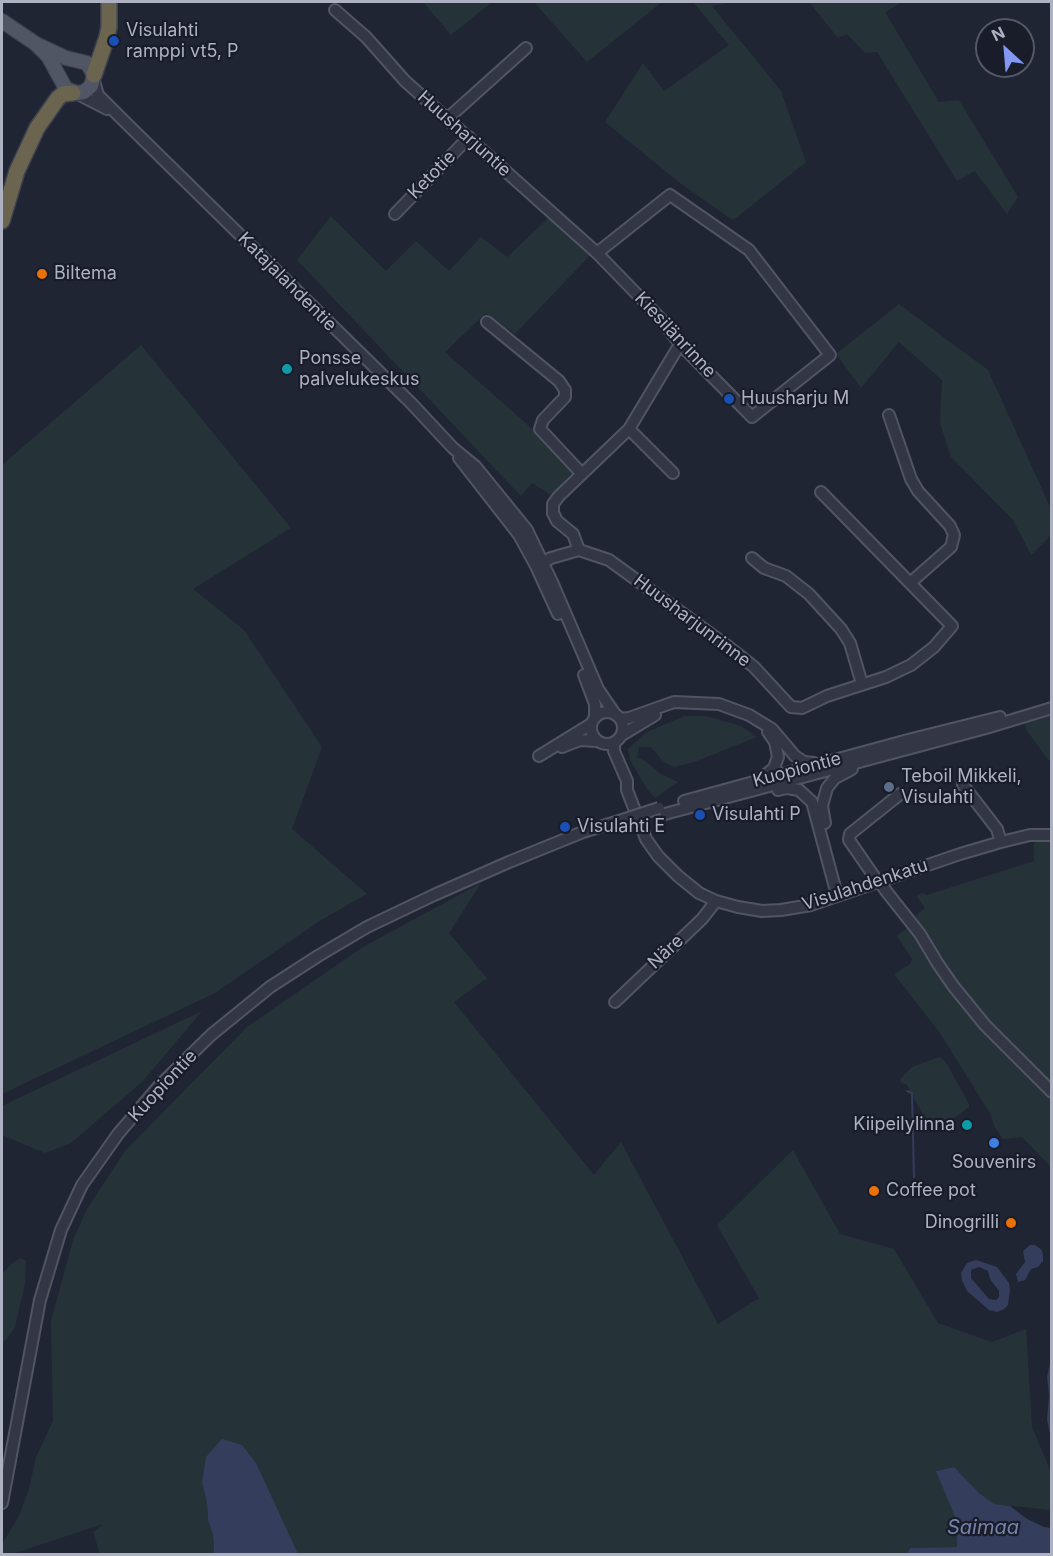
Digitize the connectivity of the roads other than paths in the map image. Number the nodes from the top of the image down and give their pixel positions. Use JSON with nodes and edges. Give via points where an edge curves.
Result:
{"nodes":[{"id":1,"x":109,"y":2,"type":"edge"},
{"id":2,"x":335,"y":10,"type":"dead end"},
{"id":3,"x":2,"y":21,"type":"edge"},
{"id":4,"x":33,"y":42,"type":"junction"},
{"id":5,"x":526,"y":48,"type":"dead end"},
{"id":6,"x":94,"y":78,"type":"junction"},
{"id":7,"x":74,"y":93,"type":"junction"},
{"id":8,"x":120,"y":117,"type":"junction"},
{"id":9,"x":448,"y":118,"type":"junction"},
{"id":10,"x":468,"y":137,"type":"junction"},
{"id":11,"x":395,"y":214,"type":"dead end"},
{"id":12,"x":2,"y":220,"type":"edge"},
{"id":13,"x":597,"y":254,"type":"junction"},
{"id":14,"x":487,"y":322,"type":"dead end"},
{"id":15,"x":680,"y":344,"type":"junction"},
{"id":16,"x":888,"y":415,"type":"dead end"},
{"id":17,"x":629,"y":429,"type":"junction"},
{"id":18,"x":673,"y":473,"type":"dead end"},
{"id":19,"x":582,"y":474,"type":"junction"},
{"id":20,"x":821,"y":492,"type":"dead end"},
{"id":21,"x":579,"y":550,"type":"junction"},
{"id":22,"x":752,"y":558,"type":"dead end"},
{"id":23,"x":540,"y":564,"type":"junction"},
{"id":24,"x":910,"y":584,"type":"junction"},
{"id":25,"x":862,"y":684,"type":"junction"},
{"id":26,"x":700,"y":702,"type":"junction"},
{"id":27,"x":1051,"y":708,"type":"edge"},
{"id":28,"x":618,"y":717,"type":"junction"},
{"id":29,"x":593,"y":720,"type":"junction"},
{"id":30,"x":763,"y":724,"type":"junction"},
{"id":31,"x":622,"y":735,"type":"junction"},
{"id":32,"x":599,"y":743,"type":"junction"},
{"id":33,"x":614,"y":743,"type":"junction"},
{"id":34,"x":902,"y":750,"type":"junction"},
{"id":35,"x":841,"y":758,"type":"junction"},
{"id":36,"x":963,"y":785,"type":"dead end"},
{"id":37,"x":627,"y":790,"type":"junction"},
{"id":38,"x":900,"y":794,"type":"dead end"},
{"id":39,"x":718,"y":796,"type":"junction"},
{"id":40,"x":1052,"y":835,"type":"edge"},
{"id":41,"x":1001,"y":842,"type":"junction"},
{"id":42,"x":879,"y":882,"type":"junction"},
{"id":43,"x":841,"y":894,"type":"junction"},
{"id":44,"x":716,"y":901,"type":"junction"},
{"id":45,"x":615,"y":1002,"type":"dead end"},
{"id":46,"x":1052,"y":1092,"type":"edge"},
{"id":47,"x":2,"y":1503,"type":"edge"}],
"edges":[{"from":1,"to":6,"type":"highway","via":[[107,38]]},
{"from":2,"to":9,"type":"street","name":"Huusharjuntie"},
{"from":3,"to":4,"type":"main road"},
{"from":4,"to":6,"type":"main road","via":[[87,63]]},
{"from":4,"to":7,"type":"main road","via":[[53,63],[63,86]]},
{"from":5,"to":9,"type":"street"},
{"from":6,"to":7,"type":"main road","via":[[88,89]]},
{"from":6,"to":8,"type":"street","name":"Katajalahdentie","via":[[98,95]]},
{"from":7,"to":8,"type":"street","name":"Katajalahdentie"},
{"from":7,"to":12,"type":"highway","via":[[58,98],[37,128],[17,171]]},
{"from":8,"to":23,"type":"street","name":"Katajalahdentie","via":[[475,466],[527,530]]},
{"from":9,"to":10,"type":"street","name":"Huusharjuntie"},
{"from":10,"to":11,"type":"street","name":"Ketotie"},
{"from":10,"to":13,"type":"street","name":"Huusharjuntie"},
{"from":13,"to":15,"type":"street","name":"Kiesilänrinne"},
{"from":13,"to":15,"type":"street","name":"Kiesilänrinne","via":[[670,195],[749,250],[830,355],[752,417]]},
{"from":14,"to":19,"type":"street","via":[[565,390],[565,397],[543,420],[540,429]]},
{"from":15,"to":17,"type":"street"},
{"from":16,"to":24,"type":"street","via":[[911,479],[954,535],[951,547]]},
{"from":17,"to":18,"type":"street"},
{"from":17,"to":19,"type":"street"},
{"from":19,"to":21,"type":"street","via":[[553,504],[553,513],[573,534]]},
{"from":20,"to":24,"type":"street","name":"Huusharjunrinne"},
{"from":21,"to":23,"type":"street"},
{"from":21,"to":25,"type":"street","name":"Huusharjunrinne","via":[[609,560],[730,648],[754,667],[791,707],[802,708]]},
{"from":22,"to":25,"type":"street","via":[[809,594],[841,629],[850,643]]},
{"from":23,"to":28,"type":"street","name":"Katajalahdentie","via":[[598,689]]},
{"from":23,"to":29,"type":"street","name":"Katajalahdentie","via":[[591,692],[595,704]]},
{"from":24,"to":25,"type":"street","name":"Huusharjunrinne","via":[[952,626],[911,665]]},
{"from":26,"to":28,"type":"street","via":[[674,702],[629,718]]},
{"from":26,"to":30,"type":"street","via":[[729,707]]},
{"from":26,"to":31,"type":"street","via":[[656,714]]},
{"from":27,"to":34,"type":"street","name":"Kuopiontie"},
{"from":27,"to":35,"type":"street","name":"Kuopiontie","via":[[983,721]]},
{"from":28,"to":29,"type":"street","via":[[608,712]]},
{"from":28,"to":31,"type":"street"},
{"from":29,"to":32,"type":"street","via":[[592,736]]},
{"from":29,"to":32,"type":"street","via":[[539,756],[580,740]]},
{"from":30,"to":35,"type":"street","via":[[804,762]]},
{"from":30,"to":39,"type":"street","via":[[775,742],[778,757],[774,768]]},
{"from":31,"to":33,"type":"street"},
{"from":32,"to":33,"type":"street"},
{"from":32,"to":37,"type":"street","name":"Visulahdenkatu"},
{"from":33,"to":37,"type":"street","name":"Visulahdenkatu"},
{"from":34,"to":39,"type":"street","name":"Kuopiontie"},
{"from":34,"to":43,"type":"street","via":[[841,774],[827,788],[823,814]]},
{"from":35,"to":39,"type":"street","name":"Kuopiontie"},
{"from":36,"to":41,"type":"street","via":[[997,829]]},
{"from":37,"to":44,"type":"street","name":"Visulahdenkatu","via":[[646,839],[658,856],[699,893]]},
{"from":38,"to":42,"type":"street","via":[[850,834],[849,840]]},
{"from":39,"to":43,"type":"street","via":[[754,796],[787,788],[804,793],[812,802]]},
{"from":39,"to":47,"type":"street","name":"Kuopiontie","via":[[547,847],[434,895],[367,927],[280,981],[210,1035],[125,1126],[82,1185],[61,1230],[40,1300]]},
{"from":40,"to":41,"type":"street","name":"Visulahdenkatu"},
{"from":41,"to":42,"type":"street","name":"Visulahdenkatu"},
{"from":42,"to":43,"type":"street","name":"Visulahdenkatu"},
{"from":42,"to":46,"type":"street","via":[[985,1025]]},
{"from":43,"to":44,"type":"street","name":"Visulahdenkatu","via":[[781,910],[762,911]]},
{"from":44,"to":45,"type":"street","name":"Näre"}]}
